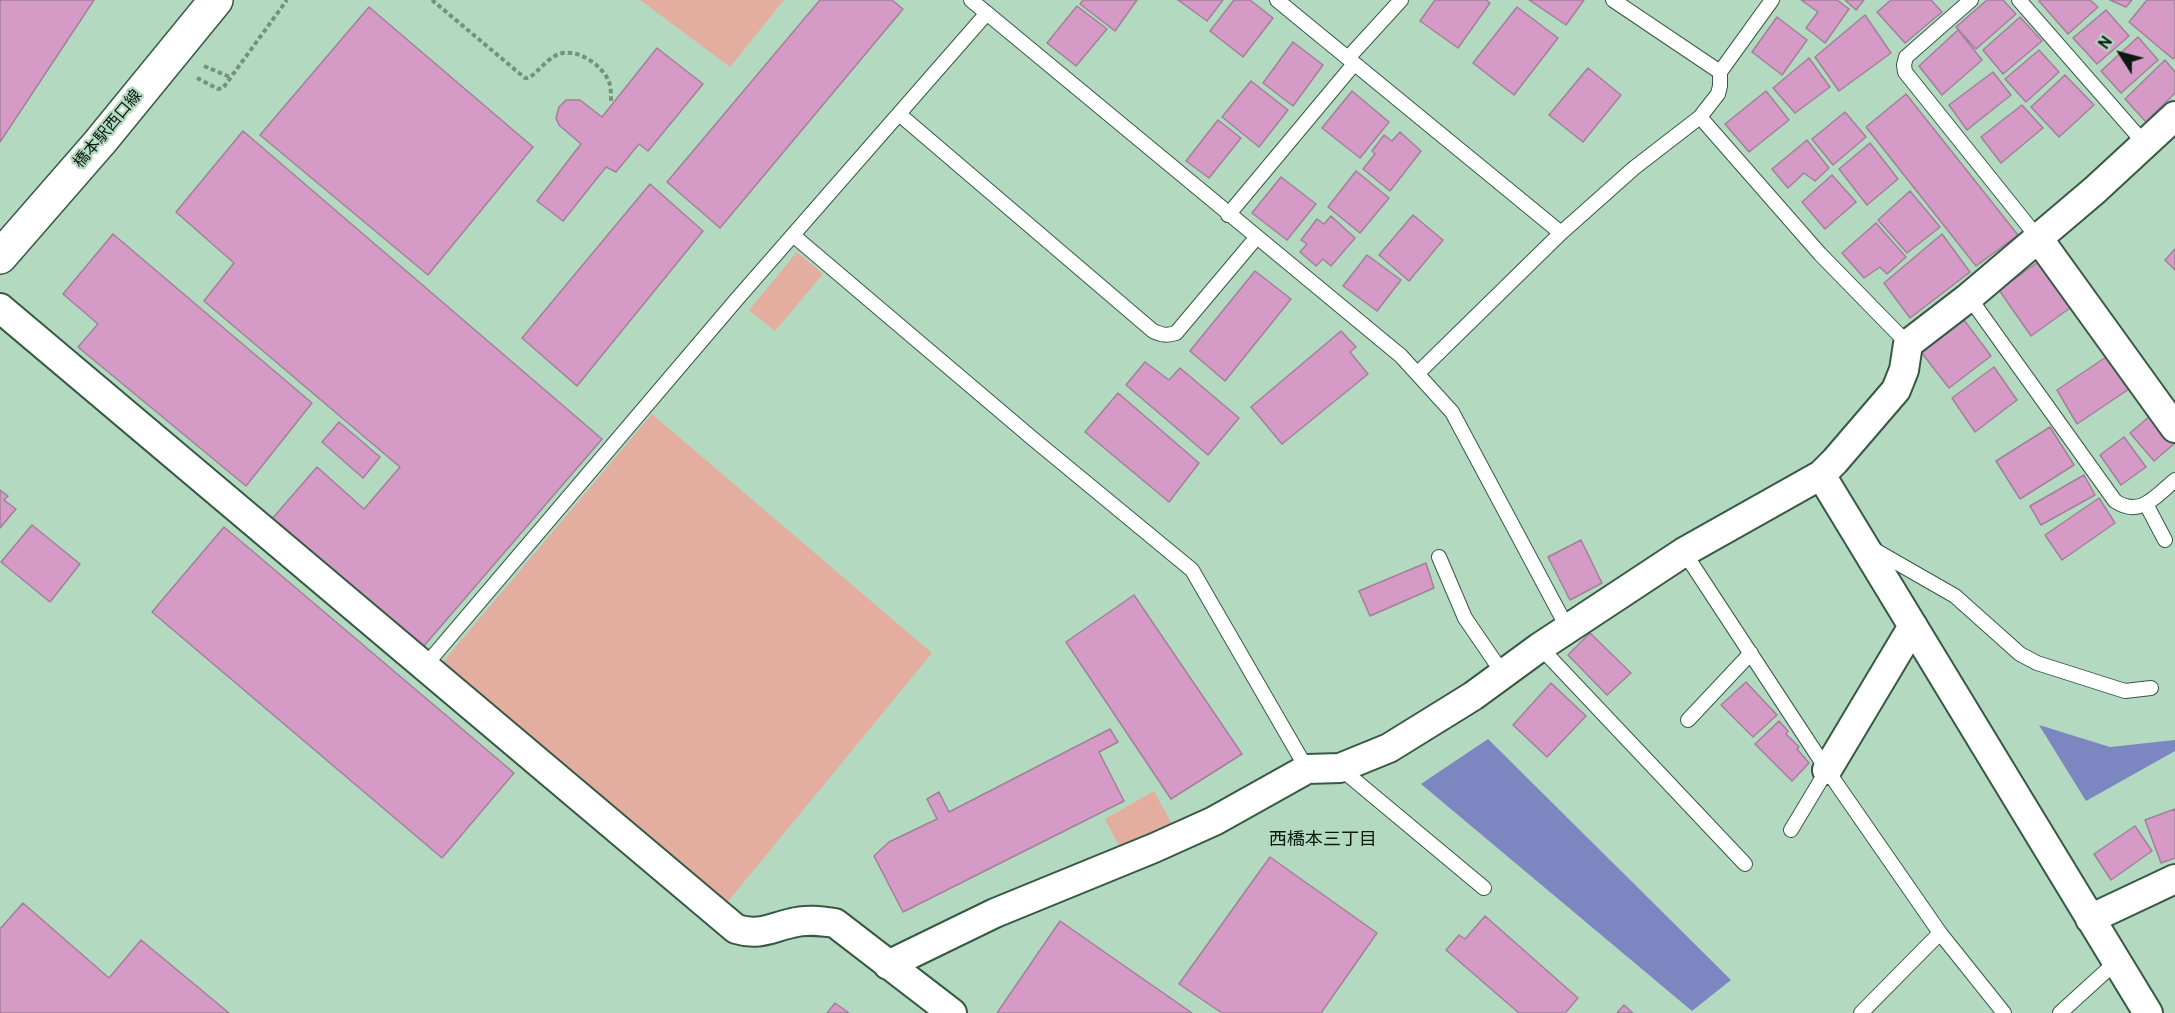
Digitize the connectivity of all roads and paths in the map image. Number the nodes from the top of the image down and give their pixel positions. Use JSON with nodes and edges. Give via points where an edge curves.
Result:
{"nodes":[{"id":1,"x":216,"y":0,"type":"edge"},
{"id":2,"x":287,"y":0,"type":"edge"},
{"id":3,"x":432,"y":0,"type":"edge"},
{"id":4,"x":971,"y":0,"type":"edge"},
{"id":5,"x":1277,"y":0,"type":"edge"},
{"id":6,"x":1401,"y":0,"type":"edge"},
{"id":7,"x":1613,"y":0,"type":"edge"},
{"id":8,"x":1772,"y":0,"type":"edge"},
{"id":9,"x":1971,"y":0,"type":"edge"},
{"id":10,"x":2019,"y":0,"type":"edge"},
{"id":11,"x":987,"y":13,"type":"junction"},
{"id":12,"x":1351,"y":61,"type":"junction"},
{"id":13,"x":198,"y":64,"type":"dead end"},
{"id":14,"x":1720,"y":72,"type":"junction"},
{"id":15,"x":188,"y":73,"type":"dead end"},
{"id":16,"x":230,"y":77,"type":"junction"},
{"id":17,"x":611,"y":101,"type":"dead end"},
{"id":18,"x":899,"y":114,"type":"junction"},
{"id":19,"x":2175,"y":116,"type":"edge"},
{"id":20,"x":1700,"y":117,"type":"junction"},
{"id":21,"x":2145,"y":144,"type":"junction"},
{"id":22,"x":1228,"y":215,"type":"junction"},
{"id":23,"x":1561,"y":233,"type":"junction"},
{"id":24,"x":794,"y":236,"type":"junction"},
{"id":25,"x":1256,"y":238,"type":"junction"},
{"id":26,"x":2038,"y":238,"type":"junction"},
{"id":27,"x":0,"y":257,"type":"edge"},
{"id":28,"x":1969,"y":297,"type":"junction"},
{"id":29,"x":0,"y":308,"type":"edge"},
{"id":30,"x":1908,"y":345,"type":"junction"},
{"id":31,"x":1418,"y":373,"type":"junction"},
{"id":32,"x":2175,"y":428,"type":"edge"},
{"id":33,"x":1821,"y":474,"type":"junction"},
{"id":34,"x":2175,"y":480,"type":"edge"},
{"id":35,"x":2146,"y":504,"type":"junction"},
{"id":36,"x":2164,"y":540,"type":"dead end"},
{"id":37,"x":1864,"y":544,"type":"junction"},
{"id":38,"x":1684,"y":552,"type":"junction"},
{"id":39,"x":1439,"y":557,"type":"dead end"},
{"id":40,"x":1913,"y":627,"type":"junction"},
{"id":41,"x":1568,"y":629,"type":"junction"},
{"id":42,"x":1540,"y":647,"type":"junction"},
{"id":43,"x":1751,"y":653,"type":"junction"},
{"id":44,"x":424,"y":667,"type":"junction"},
{"id":45,"x":1504,"y":675,"type":"junction"},
{"id":46,"x":2151,"y":688,"type":"dead end"},
{"id":47,"x":1688,"y":720,"type":"dead end"},
{"id":48,"x":1340,"y":768,"type":"junction"},
{"id":49,"x":1307,"y":769,"type":"junction"},
{"id":50,"x":1827,"y":770,"type":"junction"},
{"id":51,"x":1791,"y":830,"type":"dead end"},
{"id":52,"x":1745,"y":864,"type":"dead end"},
{"id":53,"x":2175,"y":879,"type":"edge"},
{"id":54,"x":1484,"y":888,"type":"dead end"},
{"id":55,"x":2090,"y":919,"type":"junction"},
{"id":56,"x":1940,"y":933,"type":"junction"},
{"id":57,"x":2116,"y":962,"type":"junction"},
{"id":58,"x":888,"y":965,"type":"junction"},
{"id":59,"x":952,"y":1013,"type":"edge"},
{"id":60,"x":1861,"y":1013,"type":"edge"},
{"id":61,"x":2004,"y":1013,"type":"edge"},
{"id":62,"x":2060,"y":1013,"type":"edge"},
{"id":63,"x":2148,"y":1013,"type":"edge"}],
"edges":[{"from":1,"to":27,"type":"street","name":"橋本駅西口線"},
{"from":2,"to":16,"type":"path"},
{"from":3,"to":17,"type":"path","via":[[525,78],[553,56],[573,52],[585,57],[610,83]]},
{"from":4,"to":11,"type":"lane"},
{"from":5,"to":12,"type":"lane"},
{"from":6,"to":12,"type":"lane"},
{"from":7,"to":14,"type":"lane"},
{"from":8,"to":14,"type":"lane"},
{"from":9,"to":26,"type":"lane","via":[[1906,57],[1905,72]]},
{"from":10,"to":21,"type":"lane"},
{"from":11,"to":18,"type":"lane"},
{"from":11,"to":22,"type":"lane"},
{"from":12,"to":22,"type":"lane"},
{"from":12,"to":23,"type":"lane"},
{"from":13,"to":16,"type":"path"},
{"from":14,"to":20,"type":"lane","via":[[1718,94]]},
{"from":15,"to":16,"type":"path","via":[[219,89]]},
{"from":18,"to":24,"type":"lane"},
{"from":18,"to":25,"type":"lane","via":[[1162,335],[1176,333]]},
{"from":19,"to":21,"type":"street"},
{"from":20,"to":23,"type":"lane","via":[[1634,168]]},
{"from":20,"to":30,"type":"lane","via":[[1820,254]]},
{"from":21,"to":26,"type":"street"},
{"from":22,"to":25,"type":"lane"},
{"from":23,"to":31,"type":"lane"},
{"from":24,"to":44,"type":"lane"},
{"from":24,"to":49,"type":"lane","via":[[1192,570]]},
{"from":25,"to":31,"type":"lane"},
{"from":26,"to":28,"type":"street"},
{"from":26,"to":32,"type":"street"},
{"from":28,"to":30,"type":"street"},
{"from":28,"to":35,"type":"lane","via":[[2115,501],[2125,508]]},
{"from":29,"to":44,"type":"street"},
{"from":30,"to":33,"type":"street","via":[[1896,390]]},
{"from":31,"to":41,"type":"lane","via":[[1452,412]]},
{"from":33,"to":37,"type":"street"},
{"from":33,"to":38,"type":"street"},
{"from":34,"to":35,"type":"lane"},
{"from":35,"to":36,"type":"lane"},
{"from":37,"to":40,"type":"street"},
{"from":37,"to":46,"type":"lane","via":[[1955,596],[2020,654],[2037,663],[2125,691]]},
{"from":38,"to":41,"type":"street"},
{"from":38,"to":43,"type":"lane"},
{"from":39,"to":45,"type":"lane","via":[[1465,618]]},
{"from":40,"to":50,"type":"street"},
{"from":40,"to":55,"type":"street"},
{"from":41,"to":42,"type":"street"},
{"from":42,"to":45,"type":"street"},
{"from":42,"to":52,"type":"lane"},
{"from":43,"to":47,"type":"lane"},
{"from":43,"to":50,"type":"lane"},
{"from":44,"to":58,"type":"street","via":[[736,929],[749,933],[794,922],[835,923]]},
{"from":45,"to":48,"type":"street","via":[[1389,748]]},
{"from":48,"to":49,"type":"street"},
{"from":48,"to":54,"type":"lane"},
{"from":49,"to":58,"type":"street","via":[[1214,821],[994,913]]},
{"from":50,"to":51,"type":"lane"},
{"from":50,"to":56,"type":"lane"},
{"from":53,"to":55,"type":"street"},
{"from":55,"to":57,"type":"street"},
{"from":56,"to":60,"type":"lane"},
{"from":56,"to":61,"type":"lane"},
{"from":57,"to":62,"type":"lane"},
{"from":57,"to":63,"type":"street"},
{"from":58,"to":59,"type":"street"}]}
